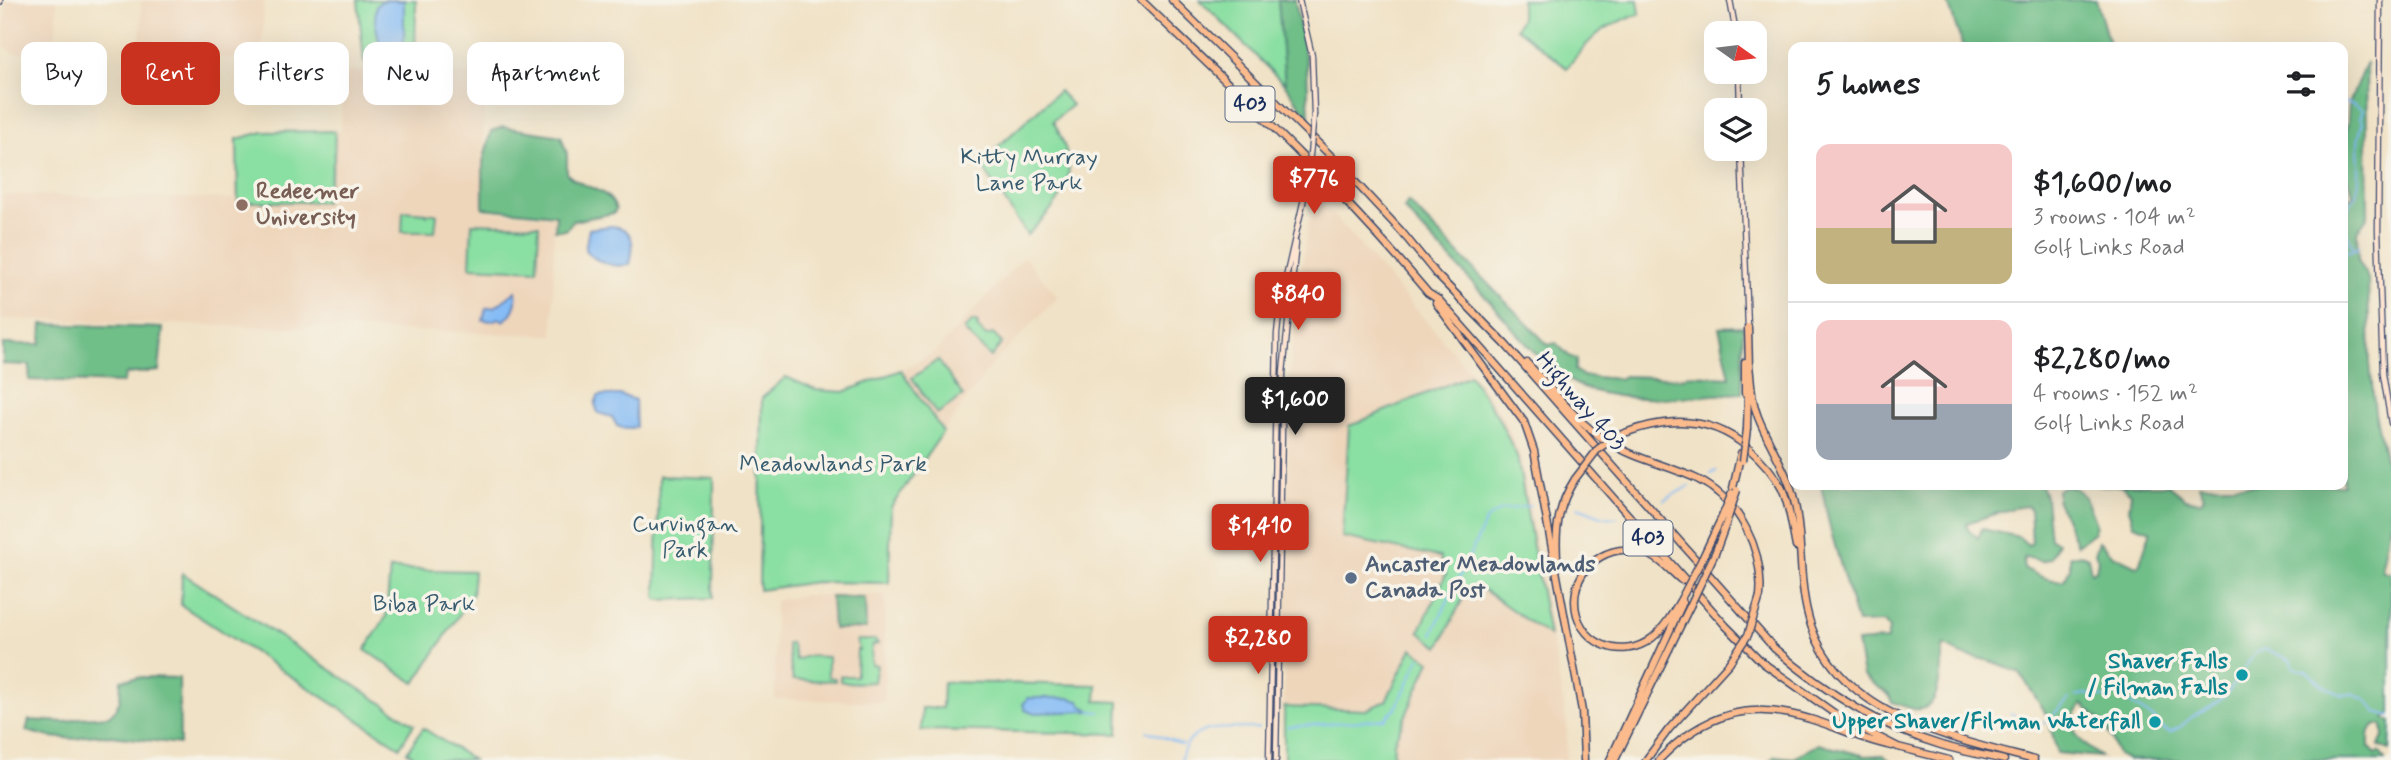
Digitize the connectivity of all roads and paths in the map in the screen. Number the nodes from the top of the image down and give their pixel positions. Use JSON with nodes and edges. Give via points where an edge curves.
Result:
{"nodes":[{"id":1,"x":1141,"y":0,"type":"edge"},
{"id":2,"x":1172,"y":0,"type":"edge"},
{"id":3,"x":1299,"y":0,"type":"edge"},
{"id":4,"x":1730,"y":0,"type":"edge"},
{"id":5,"x":2380,"y":0,"type":"edge"},
{"id":6,"x":1734,"y":21,"type":"edge"},
{"id":7,"x":1741,"y":161,"type":"edge"},
{"id":8,"x":1296,"y":242,"type":"junction"},
{"id":9,"x":1429,"y":293,"type":"junction"},
{"id":10,"x":1748,"y":327,"type":"junction"},
{"id":11,"x":1505,"y":344,"type":"junction"},
{"id":12,"x":1749,"y":364,"type":"junction"},
{"id":13,"x":2391,"y":423,"type":"edge"},
{"id":14,"x":1745,"y":428,"type":"junction"},
{"id":15,"x":1275,"y":458,"type":"junction"},
{"id":16,"x":1281,"y":471,"type":"junction"},
{"id":17,"x":1788,"y":483,"type":"edge"},
{"id":18,"x":1735,"y":489,"type":"junction"},
{"id":19,"x":1791,"y":490,"type":"edge"},
{"id":20,"x":1273,"y":518,"type":"junction"},
{"id":21,"x":1725,"y":519,"type":"junction"},
{"id":22,"x":1279,"y":527,"type":"junction"},
{"id":23,"x":1800,"y":566,"type":"junction"},
{"id":24,"x":1558,"y":578,"type":"junction"},
{"id":25,"x":1694,"y":590,"type":"junction"},
{"id":26,"x":1682,"y":599,"type":"junction"},
{"id":27,"x":1898,"y":747,"type":"junction"},
{"id":28,"x":1269,"y":760,"type":"edge"},
{"id":29,"x":1276,"y":760,"type":"edge"},
{"id":30,"x":1584,"y":760,"type":"edge"},
{"id":31,"x":1613,"y":760,"type":"edge"},
{"id":32,"x":1646,"y":760,"type":"edge"},
{"id":33,"x":1659,"y":760,"type":"edge"},
{"id":34,"x":1950,"y":760,"type":"edge"},
{"id":35,"x":2004,"y":760,"type":"edge"},
{"id":36,"x":2034,"y":760,"type":"edge"}],
"edges":[{"from":1,"to":9,"type":"highway","name":"Highway 403","number":"403","via":[[1295,146]]},
{"from":2,"to":11,"type":"highway","name":"Highway 403","number":"403","via":[[1332,157]]},
{"from":3,"to":8,"type":"main road","bridge":true,"via":[[1312,55],[1314,114]]},
{"from":4,"to":6,"type":"main road"},
{"from":5,"to":13,"type":"main road","via":[[2378,230],[2383,374]]},
{"from":7,"to":10,"type":"main road"},
{"from":8,"to":15,"type":"main road","via":[[1277,334]]},
{"from":8,"to":16,"type":"main road","via":[[1286,329]]},
{"from":9,"to":24,"type":"highway","via":[[1524,422],[1540,478]]},
{"from":9,"to":25,"type":"highway","name":"Highway 403","number":"403"},
{"from":10,"to":12,"type":"highway"},
{"from":10,"to":14,"type":"highway"},
{"from":11,"to":32,"type":"highway","bridge":true,"via":[[1608,442],[1701,481],[1734,510],[1759,561],[1759,596],[1748,635]]},
{"from":11,"to":35,"type":"highway","name":"Highway 403","number":"403","via":[[1738,610],[1806,676],[1845,702],[1906,732]]},
{"from":12,"to":14,"type":"highway"},
{"from":12,"to":17,"type":"highway","via":[[1757,415]]},
{"from":14,"to":18,"type":"highway","bridge":true},
{"from":14,"to":18,"type":"highway","bridge":true},
{"from":15,"to":16,"type":"main road"},
{"from":15,"to":20,"type":"main road"},
{"from":16,"to":22,"type":"main road"},
{"from":18,"to":21,"type":"highway","bridge":true},
{"from":19,"to":23,"type":"highway","via":[[1798,520]]},
{"from":20,"to":22,"type":"main road"},
{"from":20,"to":28,"type":"main road"},
{"from":21,"to":26,"type":"highway","bridge":true},
{"from":21,"to":31,"type":"highway","bridge":true,"via":[[1716,551]]},
{"from":22,"to":29,"type":"main road"},
{"from":23,"to":24,"type":"highway","bridge":true,"via":[[1782,490],[1765,463],[1736,437],[1713,426],[1679,421],[1649,424],[1598,449],[1564,495],[1558,513]]},
{"from":23,"to":36,"type":"highway","via":[[1814,635],[1836,671],[1858,692],[1898,717]]},
{"from":24,"to":30,"type":"highway","via":[[1582,711]]},
{"from":25,"to":26,"type":"highway","via":[[1651,555],[1619,550],[1606,553],[1584,571],[1575,600],[1581,624],[1593,639],[1623,650],[1652,638]]},
{"from":25,"to":27,"type":"highway","name":"Highway 403","number":"403","via":[[1763,663],[1791,685]]},
{"from":26,"to":31,"type":"highway"},
{"from":27,"to":33,"type":"highway","via":[[1794,715],[1755,710],[1704,723]]},
{"from":27,"to":34,"type":"highway","name":"Highway 403","number":"403"}]}
